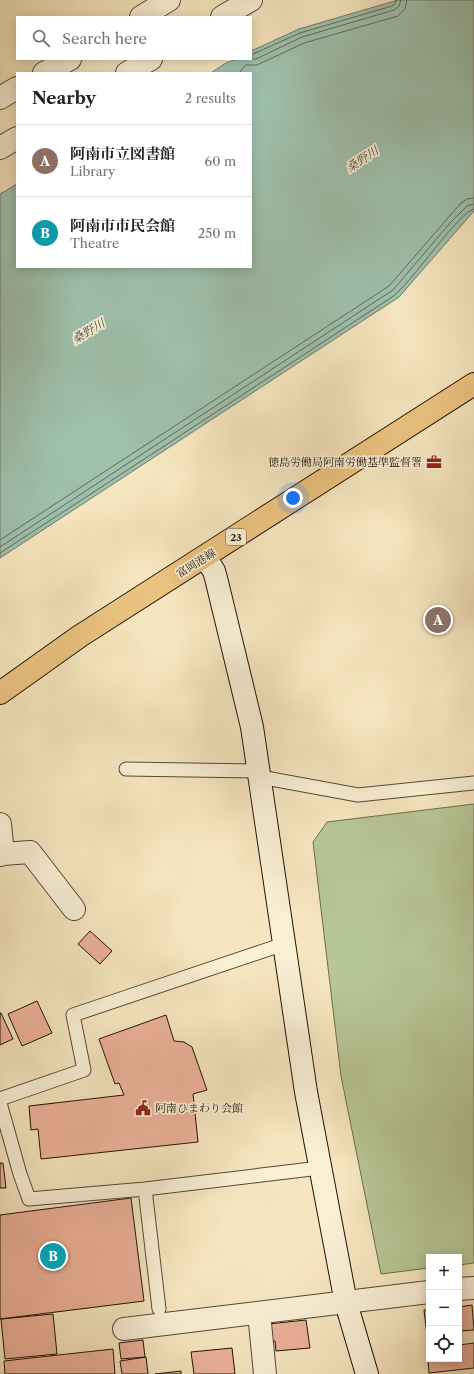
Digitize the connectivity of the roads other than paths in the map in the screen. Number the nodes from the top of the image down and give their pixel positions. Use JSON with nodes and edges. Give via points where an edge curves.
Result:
{"nodes":[{"id":1,"x":169,"y":0,"type":"edge"},
{"id":2,"x":251,"y":0,"type":"edge"},
{"id":3,"x":143,"y":16,"type":"edge"},
{"id":4,"x":224,"y":16,"type":"edge"},
{"id":5,"x":68,"y":60,"type":"edge"},
{"id":6,"x":149,"y":60,"type":"edge"},
{"id":7,"x":46,"y":72,"type":"edge"},
{"id":8,"x":129,"y":72,"type":"edge"},
{"id":9,"x":16,"y":89,"type":"edge"},
{"id":10,"x":0,"y":98,"type":"edge"},
{"id":11,"x":16,"y":139,"type":"edge"},
{"id":12,"x":0,"y":148,"type":"edge"},
{"id":13,"x":474,"y":384,"type":"edge"},
{"id":14,"x":205,"y":557,"type":"junction"},
{"id":15,"x":0,"y":693,"type":"edge"},
{"id":16,"x":126,"y":769,"type":"dead end"},
{"id":17,"x":259,"y":774,"type":"junction"},
{"id":18,"x":474,"y":782,"type":"edge"},
{"id":19,"x":0,"y":824,"type":"edge"},
{"id":20,"x":1,"y":855,"type":"edge"},
{"id":21,"x":74,"y":909,"type":"dead end"},
{"id":22,"x":284,"y":944,"type":"junction"},
{"id":23,"x":0,"y":1099,"type":"edge"},
{"id":24,"x":0,"y":1103,"type":"edge"},
{"id":25,"x":320,"y":1168,"type":"junction"},
{"id":26,"x":145,"y":1189,"type":"junction"},
{"id":27,"x":474,"y":1288,"type":"edge"},
{"id":28,"x":462,"y":1289,"type":"edge"},
{"id":29,"x":426,"y":1292,"type":"edge"},
{"id":30,"x":346,"y":1303,"type":"junction"},
{"id":31,"x":159,"y":1309,"type":"dead end"},
{"id":32,"x":259,"y":1313,"type":"junction"},
{"id":33,"x":124,"y":1329,"type":"dead end"},
{"id":34,"x":265,"y":1374,"type":"edge"},
{"id":35,"x":367,"y":1374,"type":"edge"}],
"edges":[{"from":1,"to":3,"type":"street"},
{"from":2,"to":4,"type":"street"},
{"from":5,"to":7,"type":"street"},
{"from":6,"to":8,"type":"street"},
{"from":9,"to":10,"type":"street"},
{"from":11,"to":12,"type":"street"},
{"from":13,"to":14,"type":"main road","name":"富岡港線","number":"23"},
{"from":14,"to":15,"type":"main road","name":"富岡港線","number":"23","via":[[80,636]]},
{"from":14,"to":17,"type":"street","via":[[216,578],[252,727]]},
{"from":16,"to":17,"type":"lane"},
{"from":17,"to":18,"type":"lane","via":[[358,795]]},
{"from":17,"to":22,"type":"street"},
{"from":19,"to":20,"type":"street"},
{"from":20,"to":21,"type":"street","via":[[30,852]]},
{"from":22,"to":23,"type":"lane","via":[[73,1015],[84,1070]]},
{"from":22,"to":25,"type":"street"},
{"from":24,"to":26,"type":"lane","via":[[29,1199]]},
{"from":25,"to":26,"type":"lane"},
{"from":25,"to":30,"type":"street"},
{"from":26,"to":31,"type":"lane"},
{"from":27,"to":28,"type":"street"},
{"from":29,"to":30,"type":"street"},
{"from":30,"to":32,"type":"street"},
{"from":30,"to":35,"type":"street"},
{"from":32,"to":33,"type":"street"},
{"from":32,"to":34,"type":"street"}]}
